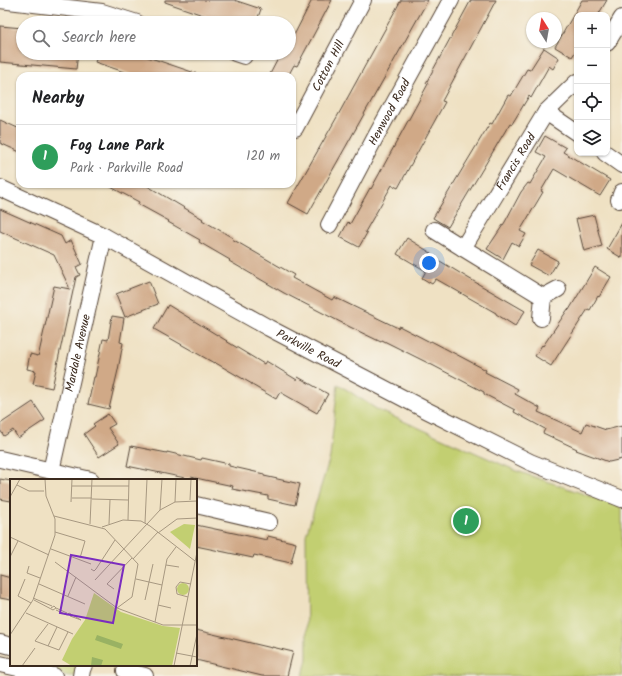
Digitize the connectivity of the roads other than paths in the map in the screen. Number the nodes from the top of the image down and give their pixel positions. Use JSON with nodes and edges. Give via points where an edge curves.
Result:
{"nodes":[{"id":1,"x":0,"y":0,"type":"edge"},
{"id":2,"x":363,"y":0,"type":"edge"},
{"id":3,"x":451,"y":0,"type":"edge"},
{"id":4,"x":102,"y":6,"type":"edge"},
{"id":5,"x":123,"y":16,"type":"edge"},
{"id":6,"x":622,"y":18,"type":"edge"},
{"id":7,"x":610,"y":38,"type":"edge"},
{"id":8,"x":575,"y":84,"type":"edge"},
{"id":9,"x":546,"y":112,"type":"junction"},
{"id":10,"x":296,"y":126,"type":"edge"},
{"id":11,"x":574,"y":131,"type":"edge"},
{"id":12,"x":609,"y":156,"type":"edge"},
{"id":13,"x":622,"y":165,"type":"edge"},
{"id":14,"x":0,"y":188,"type":"edge"},
{"id":15,"x":329,"y":225,"type":"dead end"},
{"id":16,"x":434,"y":230,"type":"dead end"},
{"id":17,"x":104,"y":236,"type":"junction"},
{"id":18,"x":463,"y":248,"type":"junction"},
{"id":19,"x":558,"y":289,"type":"dead end"},
{"id":20,"x":543,"y":297,"type":"junction"},
{"id":21,"x":541,"y":318,"type":"dead end"},
{"id":22,"x":0,"y":459,"type":"edge"},
{"id":23,"x":51,"y":471,"type":"junction"},
{"id":24,"x":87,"y":479,"type":"edge"},
{"id":25,"x":622,"y":499,"type":"edge"},
{"id":26,"x":197,"y":504,"type":"edge"},
{"id":27,"x":269,"y":522,"type":"dead end"},
{"id":28,"x":0,"y":643,"type":"edge"},
{"id":29,"x":10,"y":646,"type":"edge"},
{"id":30,"x":0,"y":664,"type":"edge"},
{"id":31,"x":84,"y":666,"type":"edge"},
{"id":32,"x":124,"y":671,"type":"edge"},
{"id":33,"x":54,"y":676,"type":"edge"},
{"id":34,"x":81,"y":676,"type":"edge"},
{"id":35,"x":145,"y":676,"type":"edge"}],
"edges":[{"from":1,"to":4,"type":"street"},
{"from":2,"to":10,"type":"street","name":"Cotton Hill"},
{"from":3,"to":15,"type":"street","name":"Henwood Road"},
{"from":4,"to":5,"type":"street"},
{"from":6,"to":7,"type":"street"},
{"from":8,"to":9,"type":"street","name":"Francis Road"},
{"from":9,"to":11,"type":"street"},
{"from":9,"to":18,"type":"street","name":"Francis Road"},
{"from":12,"to":13,"type":"street"},
{"from":14,"to":17,"type":"street","name":"Parkville Road"},
{"from":16,"to":18,"type":"street"},
{"from":17,"to":23,"type":"street","name":"Mardale Avenue"},
{"from":17,"to":25,"type":"street","name":"Parkville Road","via":[[269,328],[422,408],[530,462]]},
{"from":18,"to":20,"type":"street"},
{"from":19,"to":20,"type":"street"},
{"from":20,"to":21,"type":"street"},
{"from":22,"to":23,"type":"street"},
{"from":23,"to":24,"type":"street"},
{"from":26,"to":27,"type":"street"},
{"from":28,"to":29,"type":"street"},
{"from":30,"to":33,"type":"street"},
{"from":31,"to":34,"type":"street"},
{"from":32,"to":35,"type":"street"}]}
